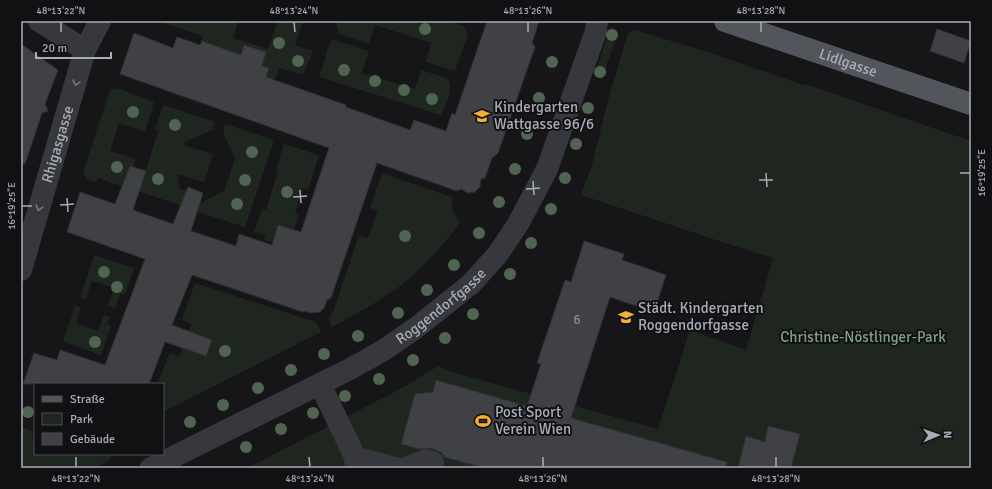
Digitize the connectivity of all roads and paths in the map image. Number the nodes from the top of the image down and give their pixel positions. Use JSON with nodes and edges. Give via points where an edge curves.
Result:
{"nodes":[{"id":1,"x":39,"y":21,"type":"edge"},
{"id":2,"x":100,"y":21,"type":"edge"},
{"id":3,"x":597,"y":21,"type":"edge"},
{"id":4,"x":725,"y":21,"type":"edge"},
{"id":5,"x":86,"y":50,"type":"junction"},
{"id":6,"x":971,"y":104,"type":"edge"},
{"id":7,"x":21,"y":270,"type":"edge"},
{"id":8,"x":320,"y":384,"type":"junction"},
{"id":9,"x":433,"y":462,"type":"dead end"},
{"id":10,"x":356,"y":463,"type":"edge"},
{"id":11,"x":151,"y":468,"type":"edge"},
{"id":12,"x":396,"y":468,"type":"edge"},
{"id":13,"x":406,"y":468,"type":"edge"}],
"edges":[{"from":1,"to":5,"type":"street"},
{"from":2,"to":5,"type":"street","name":"Rhigasgasse"},
{"from":3,"to":8,"type":"street","name":"Roggendorfgasse","via":[[596,31],[547,169],[528,208],[498,254],[471,284],[417,326],[384,350]]},
{"from":4,"to":6,"type":"main road","name":"Lidlgasse"},
{"from":5,"to":7,"type":"street","name":"Rhigasgasse","one_way":true},
{"from":8,"to":10,"type":"street"},
{"from":8,"to":11,"type":"street","name":"Roggendorfgasse"},
{"from":9,"to":13,"type":"street","via":[[426,460]]},
{"from":10,"to":12,"type":"street"}]}
